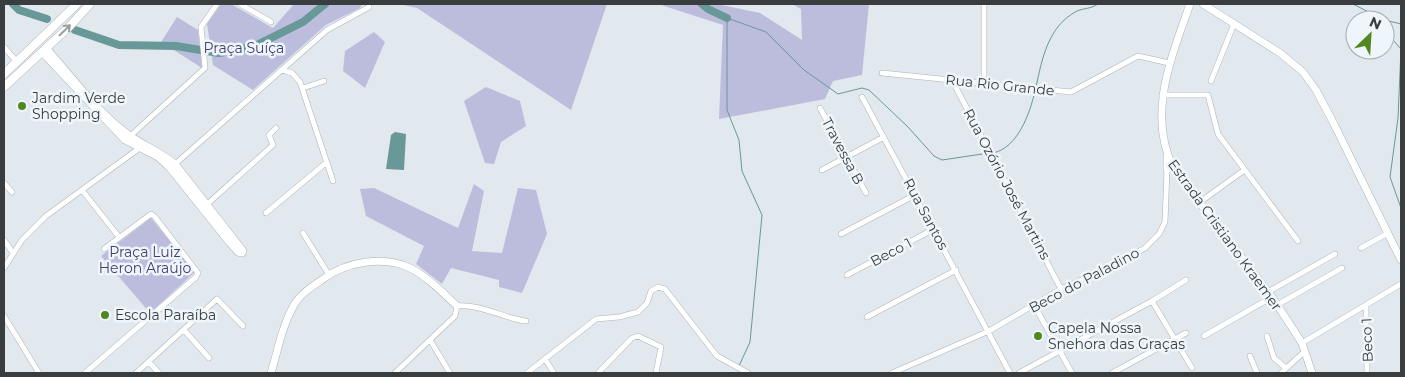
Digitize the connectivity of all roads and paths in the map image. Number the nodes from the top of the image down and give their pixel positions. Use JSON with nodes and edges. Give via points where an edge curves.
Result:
{"nodes":[{"id":1,"x":77,"y":4,"type":"edge"},
{"id":2,"x":90,"y":4,"type":"edge"},
{"id":3,"x":217,"y":4,"type":"edge"},
{"id":4,"x":240,"y":4,"type":"edge"},
{"id":5,"x":984,"y":4,"type":"edge"},
{"id":6,"x":1190,"y":4,"type":"edge"},
{"id":7,"x":1203,"y":4,"type":"edge"},
{"id":8,"x":369,"y":7,"type":"dead end"},
{"id":9,"x":271,"y":22,"type":"dead end"},
{"id":10,"x":1234,"y":24,"type":"junction"},
{"id":11,"x":4,"y":47,"type":"edge"},
{"id":12,"x":30,"y":49,"type":"junction"},
{"id":13,"x":44,"y":50,"type":"junction"},
{"id":14,"x":17,"y":62,"type":"junction"},
{"id":15,"x":1169,"y":63,"type":"junction"},
{"id":16,"x":282,"y":70,"type":"junction"},
{"id":17,"x":882,"y":73,"type":"dead end"},
{"id":18,"x":4,"y":74,"type":"edge"},
{"id":19,"x":952,"y":80,"type":"junction"},
{"id":20,"x":324,"y":81,"type":"dead end"},
{"id":21,"x":1212,"y":81,"type":"dead end"},
{"id":22,"x":984,"y":83,"type":"junction"},
{"id":23,"x":4,"y":87,"type":"edge"},
{"id":24,"x":303,"y":88,"type":"junction"},
{"id":25,"x":1162,"y":95,"type":"junction"},
{"id":26,"x":862,"y":97,"type":"dead end"},
{"id":27,"x":820,"y":108,"type":"dead end"},
{"id":28,"x":276,"y":128,"type":"dead end"},
{"id":29,"x":884,"y":136,"type":"junction"},
{"id":30,"x":128,"y":138,"type":"junction"},
{"id":31,"x":143,"y":146,"type":"junction"},
{"id":32,"x":847,"y":157,"type":"junction"},
{"id":33,"x":327,"y":162,"type":"junction"},
{"id":34,"x":173,"y":166,"type":"junction"},
{"id":35,"x":1171,"y":169,"type":"junction"},
{"id":36,"x":822,"y":170,"type":"dead end"},
{"id":37,"x":1244,"y":171,"type":"junction"},
{"id":38,"x":333,"y":181,"type":"dead end"},
{"id":39,"x":4,"y":182,"type":"edge"},
{"id":40,"x":82,"y":190,"type":"junction"},
{"id":41,"x":12,"y":192,"type":"dead end"},
{"id":42,"x":866,"y":194,"type":"dead end"},
{"id":43,"x":915,"y":195,"type":"junction"},
{"id":44,"x":1200,"y":202,"type":"junction"},
{"id":45,"x":205,"y":206,"type":"junction"},
{"id":46,"x":266,"y":213,"type":"dead end"},
{"id":47,"x":223,"y":230,"type":"dead end"},
{"id":48,"x":934,"y":230,"type":"junction"},
{"id":49,"x":303,"y":233,"type":"dead end"},
{"id":50,"x":842,"y":234,"type":"dead end"},
{"id":51,"x":1388,"y":234,"type":"junction"},
{"id":52,"x":119,"y":237,"type":"junction"},
{"id":53,"x":4,"y":240,"type":"edge"},
{"id":54,"x":1298,"y":241,"type":"dead end"},
{"id":55,"x":1398,"y":247,"type":"edge"},
{"id":56,"x":1361,"y":248,"type":"dead end"},
{"id":57,"x":104,"y":249,"type":"dead end"},
{"id":58,"x":13,"y":253,"type":"junction"},
{"id":59,"x":1335,"y":254,"type":"dead end"},
{"id":60,"x":1401,"y":260,"type":"edge"},
{"id":61,"x":4,"y":268,"type":"edge"},
{"id":62,"x":1342,"y":268,"type":"dead end"},
{"id":63,"x":956,"y":270,"type":"junction"},
{"id":64,"x":329,"y":275,"type":"junction"},
{"id":65,"x":848,"y":275,"type":"dead end"},
{"id":66,"x":1186,"y":280,"type":"dead end"},
{"id":67,"x":1401,"y":284,"type":"edge"},
{"id":68,"x":1061,"y":289,"type":"junction"},
{"id":69,"x":1270,"y":294,"type":"junction"},
{"id":70,"x":1152,"y":301,"type":"junction"},
{"id":71,"x":1034,"y":305,"type":"junction"},
{"id":72,"x":1277,"y":305,"type":"junction"},
{"id":73,"x":458,"y":306,"type":"junction"},
{"id":74,"x":1366,"y":307,"type":"junction"},
{"id":75,"x":4,"y":316,"type":"edge"},
{"id":76,"x":867,"y":317,"type":"dead end"},
{"id":77,"x":526,"y":321,"type":"dead end"},
{"id":78,"x":243,"y":326,"type":"dead end"},
{"id":79,"x":184,"y":330,"type":"junction"},
{"id":80,"x":989,"y":332,"type":"junction"},
{"id":81,"x":1186,"y":333,"type":"dead end"},
{"id":82,"x":1204,"y":336,"type":"dead end"},
{"id":83,"x":1267,"y":336,"type":"dead end"},
{"id":84,"x":430,"y":340,"type":"junction"},
{"id":85,"x":1174,"y":340,"type":"junction"},
{"id":86,"x":1302,"y":343,"type":"junction"},
{"id":87,"x":1060,"y":351,"type":"junction"},
{"id":88,"x":1305,"y":351,"type":"junction"},
{"id":89,"x":1250,"y":356,"type":"dead end"},
{"id":90,"x":209,"y":358,"type":"dead end"},
{"id":91,"x":545,"y":359,"type":"junction"},
{"id":92,"x":149,"y":362,"type":"junction"},
{"id":93,"x":1192,"y":368,"type":"dead end"},
{"id":94,"x":1286,"y":368,"type":"junction"},
{"id":95,"x":39,"y":373,"type":"edge"},
{"id":96,"x":86,"y":373,"type":"edge"},
{"id":97,"x":136,"y":373,"type":"edge"},
{"id":98,"x":159,"y":373,"type":"edge"},
{"id":99,"x":271,"y":373,"type":"edge"},
{"id":100,"x":395,"y":373,"type":"edge"},
{"id":101,"x":450,"y":373,"type":"edge"},
{"id":102,"x":527,"y":373,"type":"edge"},
{"id":103,"x":554,"y":373,"type":"edge"},
{"id":104,"x":598,"y":373,"type":"edge"},
{"id":105,"x":656,"y":373,"type":"edge"},
{"id":106,"x":748,"y":373,"type":"edge"},
{"id":107,"x":892,"y":373,"type":"edge"},
{"id":108,"x":1010,"y":373,"type":"edge"},
{"id":109,"x":1019,"y":373,"type":"edge"},
{"id":110,"x":1072,"y":373,"type":"edge"},
{"id":111,"x":1112,"y":373,"type":"edge"},
{"id":112,"x":1257,"y":373,"type":"edge"},
{"id":113,"x":1282,"y":373,"type":"edge"},
{"id":114,"x":1312,"y":373,"type":"edge"},
{"id":115,"x":1368,"y":373,"type":"edge"}],
"edges":[{"from":1,"to":12,"type":"main road"},
{"from":13,"to":2,"type":"main road","one_way":true},
{"from":3,"to":30,"type":"street","via":[[201,27],[206,68]]},
{"from":4,"to":9,"type":"street"},
{"from":5,"to":22,"type":"street"},
{"from":6,"to":15,"type":"street","name":"Estrada Cristiano Kraemer"},
{"from":7,"to":10,"type":"street"},
{"from":8,"to":16,"type":"street","via":[[327,30]]},
{"from":10,"to":21,"type":"street"},
{"from":10,"to":51,"type":"street","via":[[1303,72],[1316,90]]},
{"from":11,"to":14,"type":"street"},
{"from":12,"to":13,"type":"main road","via":[[39,47]]},
{"from":12,"to":14,"type":"main road"},
{"from":13,"to":23,"type":"main road"},
{"from":13,"to":30,"type":"street"},
{"from":14,"to":18,"type":"main road"},
{"from":15,"to":22,"type":"street","name":"Rua Rio Grande","via":[[1138,56],[1071,92]]},
{"from":15,"to":25,"type":"street","name":"Estrada Cristiano Kraemer"},
{"from":16,"to":24,"type":"street","via":[[292,73]]},
{"from":16,"to":34,"type":"street"},
{"from":17,"to":19,"type":"street","name":"Rua Rio Grande"},
{"from":19,"to":22,"type":"street","name":"Rua Rio Grande"},
{"from":19,"to":68,"type":"street","name":"Rua Ozório José Martins"},
{"from":20,"to":24,"type":"street"},
{"from":24,"to":33,"type":"street"},
{"from":25,"to":35,"type":"street","name":"Estrada Cristiano Kraemer","via":[[1162,120]]},
{"from":25,"to":37,"type":"street","via":[[1208,95],[1218,134]]},
{"from":26,"to":29,"type":"street","name":"Rua Santos"},
{"from":27,"to":32,"type":"street","name":"Travessa B"},
{"from":28,"to":45,"type":"street","via":[[269,135],[273,145]]},
{"from":29,"to":32,"type":"street"},
{"from":29,"to":43,"type":"street","name":"Rua Santos"},
{"from":30,"to":31,"type":"street"},
{"from":31,"to":34,"type":"street"},
{"from":31,"to":40,"type":"street"},
{"from":32,"to":36,"type":"street"},
{"from":32,"to":42,"type":"street","name":"Travessa B"},
{"from":33,"to":38,"type":"street"},
{"from":33,"to":46,"type":"street"},
{"from":34,"to":45,"type":"street"},
{"from":35,"to":44,"type":"street","name":"Estrada Cristiano Kraemer"},
{"from":35,"to":68,"type":"street","name":"Beco do Paladino","via":[[1165,222],[1159,234],[1145,248]]},
{"from":37,"to":44,"type":"street"},
{"from":37,"to":54,"type":"street"},
{"from":39,"to":41,"type":"street"},
{"from":40,"to":52,"type":"street"},
{"from":40,"to":58,"type":"street","via":[[46,216]]},
{"from":43,"to":48,"type":"street","name":"Rua Santos"},
{"from":43,"to":50,"type":"street"},
{"from":44,"to":69,"type":"street","name":"Estrada Cristiano Kraemer"},
{"from":45,"to":47,"type":"street"},
{"from":48,"to":63,"type":"street","name":"Rua Santos"},
{"from":48,"to":65,"type":"street","name":"Beco 1"},
{"from":49,"to":64,"type":"street"},
{"from":51,"to":55,"type":"street"},
{"from":51,"to":56,"type":"street"},
{"from":52,"to":57,"type":"street"},
{"from":52,"to":96,"type":"street","via":[[153,215],[198,273]]},
{"from":53,"to":58,"type":"street"},
{"from":55,"to":60,"type":"street"},
{"from":58,"to":61,"type":"street"},
{"from":59,"to":69,"type":"street"},
{"from":62,"to":72,"type":"street"},
{"from":63,"to":76,"type":"street"},
{"from":63,"to":80,"type":"street","name":"Rua Santos"},
{"from":64,"to":73,"type":"street","via":[[367,261],[408,267]]},
{"from":64,"to":99,"type":"street","via":[[294,304],[280,337]]},
{"from":66,"to":70,"type":"street"},
{"from":67,"to":74,"type":"street"},
{"from":68,"to":71,"type":"street","name":"Beco do Paladino"},
{"from":69,"to":72,"type":"street","name":"Estrada Cristiano Kraemer"},
{"from":69,"to":82,"type":"street"},
{"from":70,"to":85,"type":"street"},
{"from":70,"to":87,"type":"street"},
{"from":71,"to":80,"type":"street","name":"Beco do Paladino"},
{"from":71,"to":87,"type":"street"},
{"from":72,"to":86,"type":"street","name":"Estrada Cristiano Kraemer"},
{"from":73,"to":77,"type":"street","via":[[476,307],[502,317]]},
{"from":73,"to":84,"type":"street","via":[[455,316]]},
{"from":74,"to":86,"type":"street"},
{"from":74,"to":115,"type":"street","name":"Beco 1"},
{"from":75,"to":95,"type":"street"},
{"from":78,"to":79,"type":"street","via":[[218,299]]},
{"from":79,"to":90,"type":"street"},
{"from":79,"to":92,"type":"street"},
{"from":80,"to":107,"type":"street","name":"Beco do Paladino"},
{"from":80,"to":108,"type":"street"},
{"from":81,"to":85,"type":"street"},
{"from":83,"to":94,"type":"street","via":[[1274,358]]},
{"from":84,"to":100,"type":"street"},
{"from":84,"to":101,"type":"street"},
{"from":85,"to":93,"type":"street"},
{"from":85,"to":111,"type":"street"},
{"from":86,"to":88,"type":"street","name":"Estrada Cristiano Kraemer"},
{"from":87,"to":109,"type":"street"},
{"from":87,"to":110,"type":"street"},
{"from":88,"to":94,"type":"street"},
{"from":88,"to":114,"type":"street","name":"Estrada Cristiano Kraemer"},
{"from":89,"to":112,"type":"street"},
{"from":91,"to":102,"type":"street"},
{"from":91,"to":103,"type":"street"},
{"from":91,"to":106,"type":"street","via":[[592,321],[638,312],[658,286],[663,288],[717,356]]},
{"from":92,"to":97,"type":"street"},
{"from":92,"to":98,"type":"street"},
{"from":94,"to":113,"type":"street"},
{"from":104,"to":105,"type":"street","via":[[636,336],[660,345]]}]}
